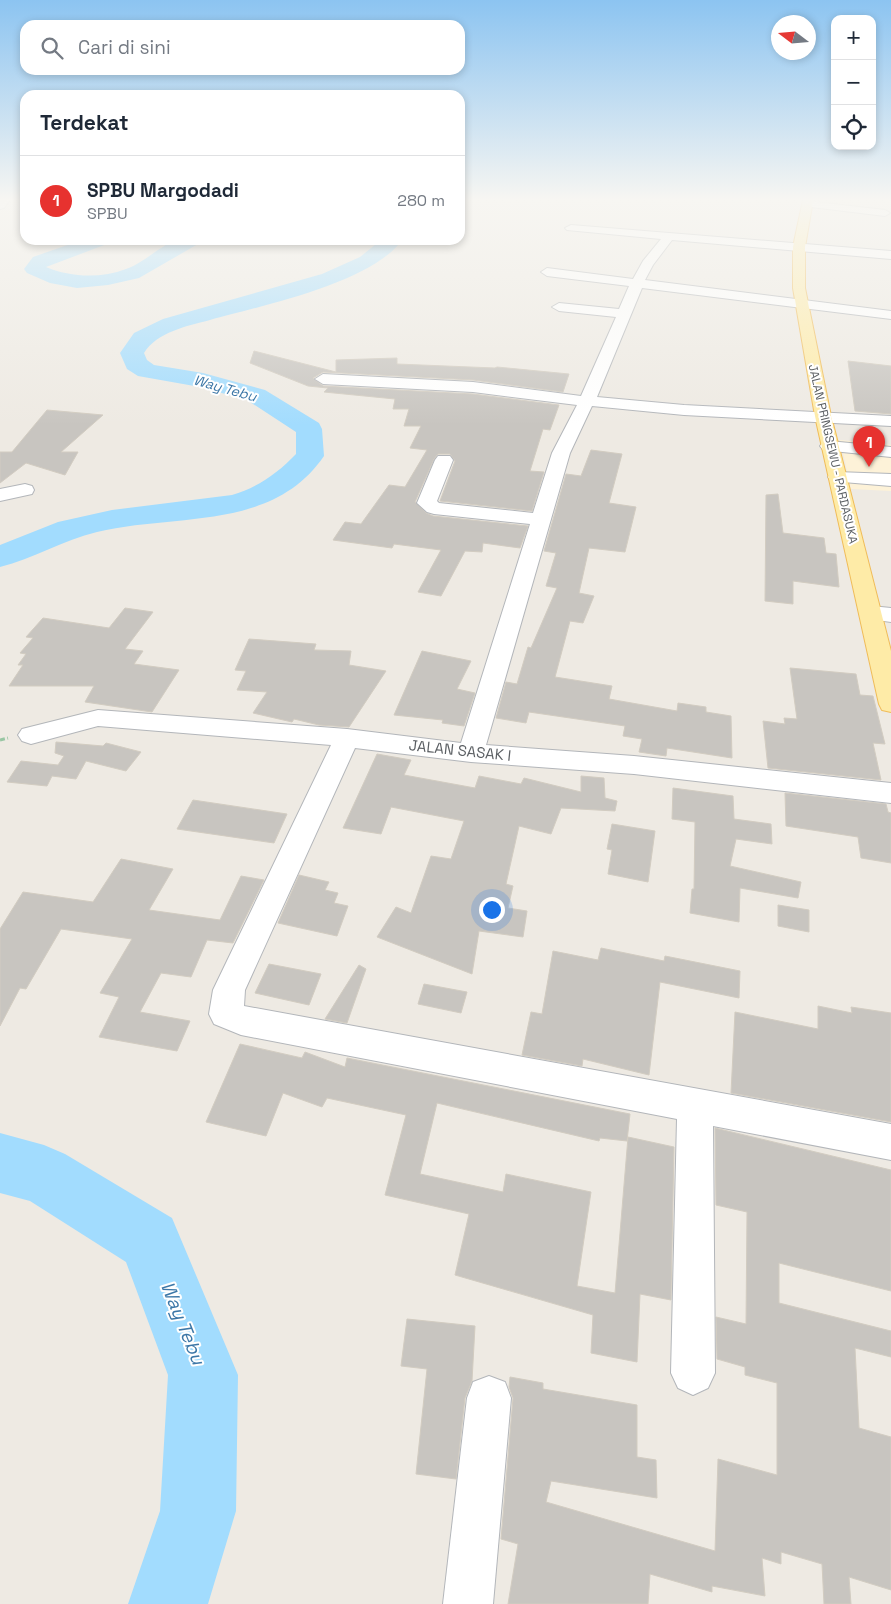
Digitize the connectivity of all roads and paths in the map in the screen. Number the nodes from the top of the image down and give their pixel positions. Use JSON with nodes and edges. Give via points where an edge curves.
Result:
{"nodes":[{"id":1,"x":570,"y":275,"type":"edge"},
{"id":2,"x":642,"y":275,"type":"edge"},
{"id":3,"x":799,"y":275,"type":"edge"},
{"id":4,"x":637,"y":283,"type":"junction"},
{"id":5,"x":802,"y":305,"type":"junction"},
{"id":6,"x":559,"y":307,"type":"dead end"},
{"id":7,"x":625,"y":314,"type":"junction"},
{"id":8,"x":891,"y":315,"type":"edge"},
{"id":9,"x":323,"y":379,"type":"dead end"},
{"id":10,"x":586,"y":401,"type":"junction"},
{"id":11,"x":823,"y":416,"type":"junction"},
{"id":12,"x":891,"y":421,"type":"edge"},
{"id":13,"x":829,"y":446,"type":"junction"},
{"id":14,"x":891,"y":452,"type":"edge"},
{"id":15,"x":444,"y":460,"type":"dead end"},
{"id":16,"x":837,"y":477,"type":"junction"},
{"id":17,"x":891,"y":480,"type":"edge"},
{"id":18,"x":25,"y":490,"type":"dead end"},
{"id":19,"x":0,"y":495,"type":"edge"},
{"id":20,"x":542,"y":520,"type":"junction"},
{"id":21,"x":881,"y":614,"type":"edge"},
{"id":22,"x":891,"y":704,"type":"edge"},
{"id":23,"x":31,"y":735,"type":"dead end"},
{"id":24,"x":347,"y":738,"type":"junction"},
{"id":25,"x":471,"y":753,"type":"junction"},
{"id":26,"x":891,"y":793,"type":"edge"},
{"id":27,"x":695,"y":1106,"type":"junction"},
{"id":28,"x":891,"y":1142,"type":"edge"},
{"id":29,"x":693,"y":1373,"type":"dead end"},
{"id":30,"x":489,"y":1398,"type":"dead end"},
{"id":31,"x":468,"y":1604,"type":"edge"}],
"edges":[{"from":1,"to":4,"type":"street"},
{"from":2,"to":4,"type":"street"},
{"from":3,"to":5,"type":"main road","name":"JALAN PRINGSEWU - PARDASUKA"},
{"from":4,"to":5,"type":"street"},
{"from":4,"to":7,"type":"street"},
{"from":5,"to":8,"type":"street"},
{"from":5,"to":11,"type":"main road","name":"JALAN PRINGSEWU - PARDASUKA"},
{"from":6,"to":7,"type":"street"},
{"from":7,"to":10,"type":"street"},
{"from":9,"to":10,"type":"street","via":[[473,387]]},
{"from":10,"to":11,"type":"street","via":[[684,410]]},
{"from":10,"to":20,"type":"street","via":[[561,453]]},
{"from":11,"to":12,"type":"street"},
{"from":11,"to":13,"type":"main road","name":"JALAN PRINGSEWU - PARDASUKA"},
{"from":13,"to":14,"type":"street"},
{"from":13,"to":16,"type":"main road","name":"JALAN PRINGSEWU - PARDASUKA"},
{"from":15,"to":20,"type":"street","via":[[427,503],[434,508]]},
{"from":16,"to":17,"type":"street"},
{"from":16,"to":21,"type":"main road","name":"JALAN PRINGSEWU - PARDASUKA"},
{"from":18,"to":19,"type":"street"},
{"from":20,"to":25,"type":"street"},
{"from":21,"to":22,"type":"main road","name":"JALAN PRINGSEWU - PARDASUKA"},
{"from":23,"to":24,"type":"street","name":"JALAN SASAK I","via":[[98,718]]},
{"from":24,"to":25,"type":"street","name":"JALAN SASAK I"},
{"from":24,"to":27,"type":"street","via":[[229,990],[226,1014],[241,1020]]},
{"from":25,"to":26,"type":"street","name":"JALAN SASAK I","via":[[634,765]]},
{"from":27,"to":28,"type":"street"},
{"from":27,"to":29,"type":"street"},
{"from":30,"to":31,"type":"street"}]}
